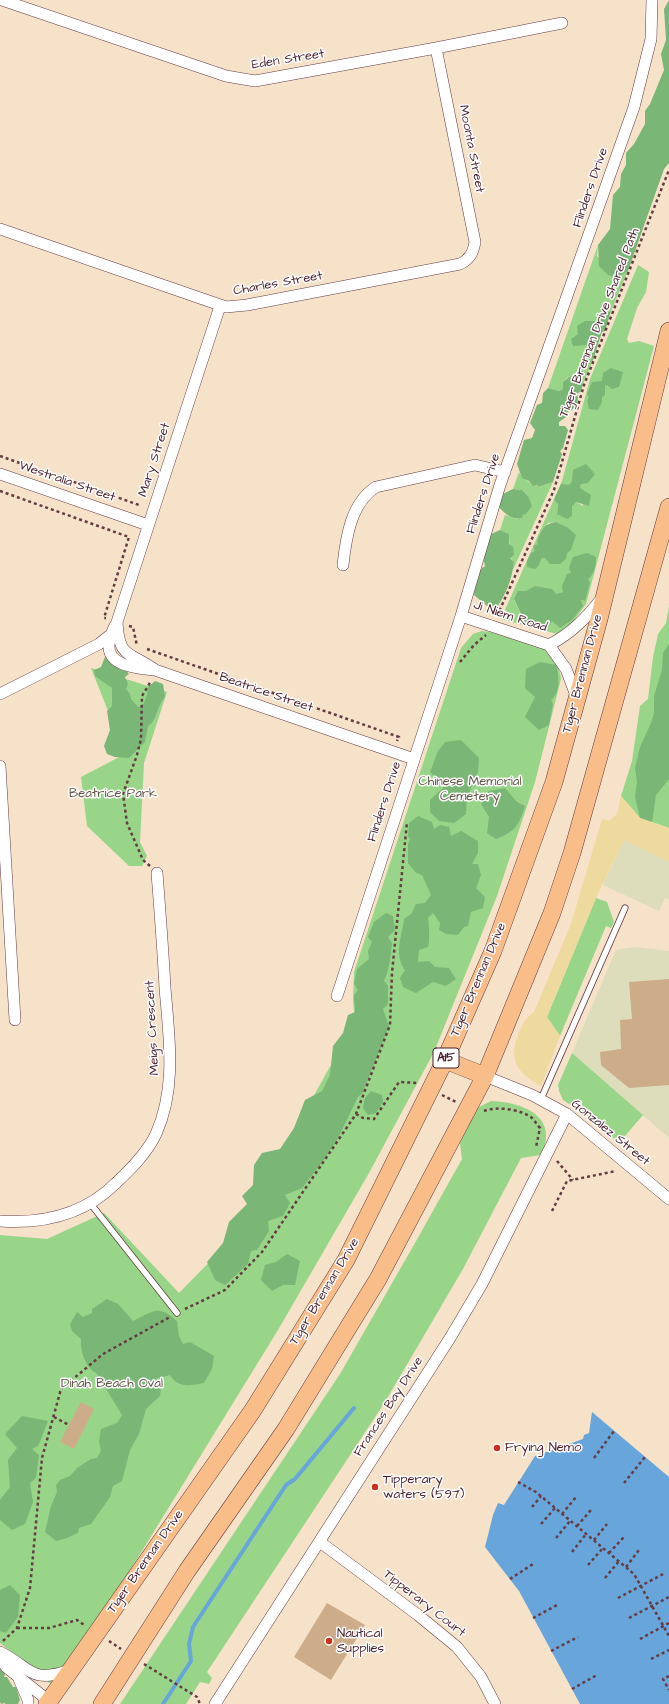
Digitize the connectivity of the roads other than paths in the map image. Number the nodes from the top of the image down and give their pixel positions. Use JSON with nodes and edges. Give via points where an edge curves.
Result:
{"nodes":[{"id":1,"x":2,"y":0,"type":"edge"},
{"id":2,"x":652,"y":0,"type":"edge"},
{"id":3,"x":0,"y":6,"type":"edge"},
{"id":4,"x":562,"y":23,"type":"dead end"},
{"id":5,"x":436,"y":48,"type":"junction"},
{"id":6,"x":0,"y":229,"type":"edge"},
{"id":7,"x":472,"y":254,"type":"joint"},
{"id":8,"x":220,"y":306,"type":"junction"},
{"id":9,"x":669,"y":331,"type":"edge"},
{"id":10,"x":505,"y":472,"type":"junction"},
{"id":11,"x":0,"y":474,"type":"edge"},
{"id":12,"x":669,"y":506,"type":"edge"},
{"id":13,"x":148,"y":525,"type":"junction"},
{"id":14,"x":343,"y":565,"type":"dead end"},
{"id":15,"x":604,"y":595,"type":"junction"},
{"id":16,"x":461,"y":616,"type":"junction"},
{"id":17,"x":116,"y":622,"type":"junction"},
{"id":18,"x":104,"y":645,"type":"junction"},
{"id":19,"x":549,"y":645,"type":"junction"},
{"id":20,"x":121,"y":648,"type":"junction"},
{"id":21,"x":155,"y":670,"type":"junction"},
{"id":22,"x":0,"y":694,"type":"edge"},
{"id":23,"x":576,"y":698,"type":"junction"},
{"id":24,"x":414,"y":759,"type":"junction"},
{"id":25,"x":0,"y":766,"type":"edge"},
{"id":26,"x":157,"y":873,"type":"road end"},
{"id":27,"x":625,"y":908,"type":"dead end"},
{"id":28,"x":337,"y":996,"type":"dead end"},
{"id":29,"x":15,"y":1020,"type":"dead end"},
{"id":30,"x":445,"y":1060,"type":"junction"},
{"id":31,"x":485,"y":1076,"type":"junction"},
{"id":32,"x":541,"y":1099,"type":"junction"},
{"id":33,"x":568,"y":1114,"type":"junction"},
{"id":34,"x":669,"y":1199,"type":"edge"},
{"id":35,"x":90,"y":1203,"type":"junction"},
{"id":36,"x":0,"y":1222,"type":"edge"},
{"id":37,"x":177,"y":1313,"type":"road end"},
{"id":38,"x":213,"y":1533,"type":"junction"},
{"id":39,"x":320,"y":1542,"type":"junction"},
{"id":40,"x":0,"y":1652,"type":"edge"},
{"id":41,"x":0,"y":1658,"type":"edge"},
{"id":42,"x":70,"y":1670,"type":"junction"},
{"id":43,"x":18,"y":1677,"type":"junction"},
{"id":44,"x":50,"y":1703,"type":"edge"},
{"id":45,"x":28,"y":1704,"type":"edge"},
{"id":46,"x":91,"y":1704,"type":"edge"},
{"id":47,"x":102,"y":1704,"type":"edge"},
{"id":48,"x":215,"y":1704,"type":"edge"},
{"id":49,"x":495,"y":1704,"type":"edge"}],
"edges":[{"from":1,"to":3,"type":"street"},
{"from":1,"to":5,"type":"street","name":"Eden Street","via":[[219,74],[246,80],[264,80]]},
{"from":2,"to":10,"type":"street","name":"Flinders Drive","via":[[651,39],[634,107]]},
{"from":4,"to":5,"type":"street","name":"Eden Street"},
{"from":5,"to":7,"type":"street","name":"Moonta Street","via":[[475,242]]},
{"from":6,"to":8,"type":"street","name":"Charles Street"},
{"from":7,"to":8,"type":"street","name":"Charles Street","via":[[460,264],[232,307]]},
{"from":8,"to":13,"type":"street","name":"Mary Street"},
{"from":9,"to":15,"type":"main road","name":"Tiger Brennan Drive","number":"A15"},
{"from":10,"to":14,"type":"street","via":[[475,465],[376,487],[363,498],[354,516],[344,547]]},
{"from":10,"to":16,"type":"street","name":"Flinders Drive"},
{"from":11,"to":13,"type":"street","name":"Westralia Street"},
{"from":12,"to":31,"type":"main road","via":[[572,853],[552,913]]},
{"from":13,"to":17,"type":"street","name":"Mary Street"},
{"from":15,"to":19,"type":"street","name":"Ji Niem Road","via":[[581,623],[566,636]]},
{"from":15,"to":23,"type":"main road","name":"Tiger Brennan Drive","number":"A15"},
{"from":16,"to":19,"type":"street","name":"Ji Niem Road"},
{"from":16,"to":24,"type":"street","name":"Flinders Drive"},
{"from":17,"to":18,"type":"street"},
{"from":17,"to":20,"type":"street"},
{"from":18,"to":20,"type":"street"},
{"from":18,"to":21,"type":"street","name":"Beatrice Street","via":[[118,662],[132,668]]},
{"from":18,"to":22,"type":"street"},
{"from":19,"to":23,"type":"street","name":"Ji Niem Road","via":[[566,669]]},
{"from":20,"to":21,"type":"street"},
{"from":21,"to":24,"type":"street","name":"Beatrice Street"},
{"from":23,"to":30,"type":"main road","name":"Tiger Brennan Drive","number":"A15","via":[[554,782],[531,847],[493,951]]},
{"from":24,"to":28,"type":"street","name":"Flinders Drive"},
{"from":25,"to":29,"type":"street"},
{"from":26,"to":35,"type":"street","name":"Meigs Crescent","via":[[170,1065],[167,1095],[156,1133],[142,1156],[109,1190]]},
{"from":27,"to":32,"type":"lane"},
{"from":30,"to":31,"type":"main road"},
{"from":30,"to":42,"type":"main road","name":"Tiger Brennan Drive","number":"A15","via":[[342,1267],[253,1410]]},
{"from":31,"to":32,"type":"street","name":"Gonzalez Street"},
{"from":31,"to":38,"type":"main road","via":[[378,1279],[286,1429]]},
{"from":32,"to":33,"type":"street","name":"Gonzalez Street"},
{"from":33,"to":34,"type":"street","name":"Gonzalez Street"},
{"from":33,"to":39,"type":"street","name":"Frances Bay Drive","via":[[482,1284]]},
{"from":35,"to":36,"type":"street","name":"Meigs Crescent","via":[[72,1212],[45,1220]]},
{"from":35,"to":37,"type":"lane"},
{"from":38,"to":46,"type":"main road","via":[[195,1546]]},
{"from":38,"to":47,"type":"main road"},
{"from":39,"to":48,"type":"street","name":"Frances Bay Drive"},
{"from":39,"to":49,"type":"street","name":"Tipperary Court","via":[[457,1647],[481,1676]]},
{"from":40,"to":42,"type":"street","via":[[33,1674],[41,1676]]},
{"from":41,"to":43,"type":"street"},
{"from":42,"to":44,"type":"main road","name":"Tiger Brennan Drive","number":"A15"},
{"from":43,"to":44,"type":"street"},
{"from":43,"to":45,"type":"street"}]}
